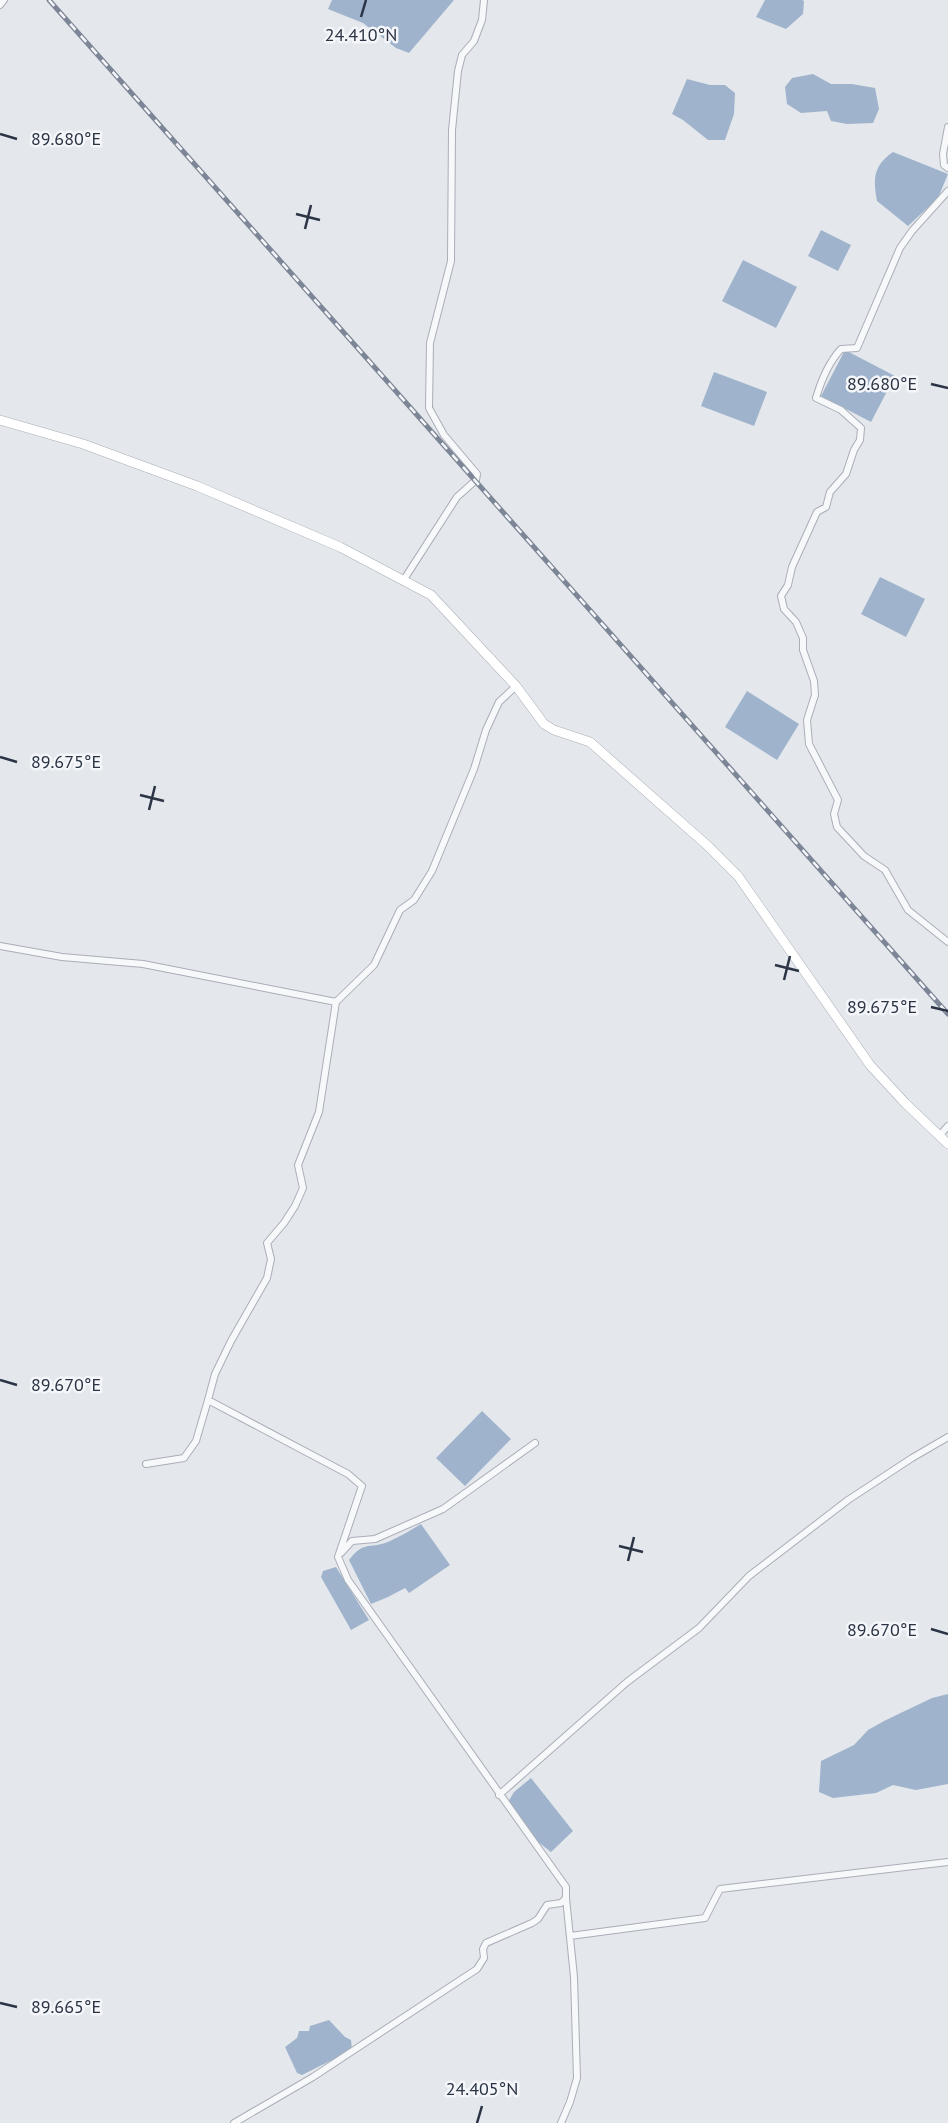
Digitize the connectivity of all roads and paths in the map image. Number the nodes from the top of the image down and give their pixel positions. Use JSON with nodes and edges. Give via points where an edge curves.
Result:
{"nodes":[{"id":1,"x":4,"y":0,"type":"edge"},
{"id":2,"x":484,"y":0,"type":"edge"},
{"id":3,"x":0,"y":5,"type":"edge"},
{"id":4,"x":948,"y":127,"type":"edge"},
{"id":5,"x":948,"y":169,"type":"edge"},
{"id":6,"x":948,"y":191,"type":"edge"},
{"id":7,"x":0,"y":420,"type":"edge"},
{"id":8,"x":403,"y":581,"type":"junction"},
{"id":9,"x":516,"y":686,"type":"junction"},
{"id":10,"x":948,"y":942,"type":"edge"},
{"id":11,"x":0,"y":946,"type":"edge"},
{"id":12,"x":336,"y":1002,"type":"junction"},
{"id":13,"x":948,"y":1126,"type":"edge"},
{"id":14,"x":939,"y":1136,"type":"junction"},
{"id":15,"x":948,"y":1144,"type":"edge"},
{"id":16,"x":208,"y":1399,"type":"junction"},
{"id":17,"x":948,"y":1437,"type":"edge"},
{"id":18,"x":535,"y":1443,"type":"dead end"},
{"id":19,"x":146,"y":1464,"type":"dead end"},
{"id":20,"x":338,"y":1557,"type":"junction"},
{"id":21,"x":499,"y":1795,"type":"junction"},
{"id":22,"x":948,"y":1862,"type":"edge"},
{"id":23,"x":566,"y":1898,"type":"junction"},
{"id":24,"x":569,"y":1936,"type":"junction"},
{"id":25,"x":234,"y":2123,"type":"edge"},
{"id":26,"x":561,"y":2123,"type":"edge"}],
"edges":[{"from":1,"to":3,"type":"street"},
{"from":2,"to":8,"type":"street","via":[[482,20],[458,71],[451,261],[430,343],[429,395],[429,408],[444,435],[477,474]]},
{"from":4,"to":5,"type":"street","via":[[943,154]]},
{"from":6,"to":10,"type":"street","via":[[900,248],[857,348],[841,349],[831,359],[818,389],[816,398],[841,410],[862,428],[860,440],[846,474],[830,492],[826,507],[817,512],[781,596],[803,638],[814,681],[807,720],[809,744],[838,800],[836,827],[885,870],[908,910]]},
{"from":7,"to":8,"type":"main road","via":[[83,443],[197,486],[340,547]]},
{"from":8,"to":9,"type":"main road","via":[[431,596]]},
{"from":9,"to":12,"type":"street","via":[[499,702],[486,730],[432,871],[414,900],[400,910],[373,965]]},
{"from":9,"to":14,"type":"main road","via":[[544,724],[590,741],[737,876],[870,1065]]},
{"from":11,"to":12,"type":"street","via":[[143,964]]},
{"from":12,"to":16,"type":"street","via":[[319,1112],[298,1166],[303,1188],[267,1243],[271,1259],[267,1278],[231,1341]]},
{"from":13,"to":14,"type":"street"},
{"from":14,"to":15,"type":"main road"},
{"from":16,"to":19,"type":"street","via":[[197,1441],[184,1458]]},
{"from":16,"to":20,"type":"street","via":[[348,1474],[362,1486]]},
{"from":17,"to":21,"type":"street","via":[[848,1500],[749,1576],[699,1628],[627,1682]]},
{"from":18,"to":20,"type":"street","via":[[443,1509],[374,1539],[352,1542]]},
{"from":20,"to":21,"type":"street","via":[[348,1580]]},
{"from":21,"to":23,"type":"street","via":[[566,1887]]},
{"from":22,"to":24,"type":"street","via":[[720,1889],[705,1917]]},
{"from":23,"to":24,"type":"street"},
{"from":23,"to":25,"type":"street","via":[[547,1905],[532,1923],[486,1943],[477,1969]]},
{"from":24,"to":26,"type":"street","via":[[577,2078]]}]}
